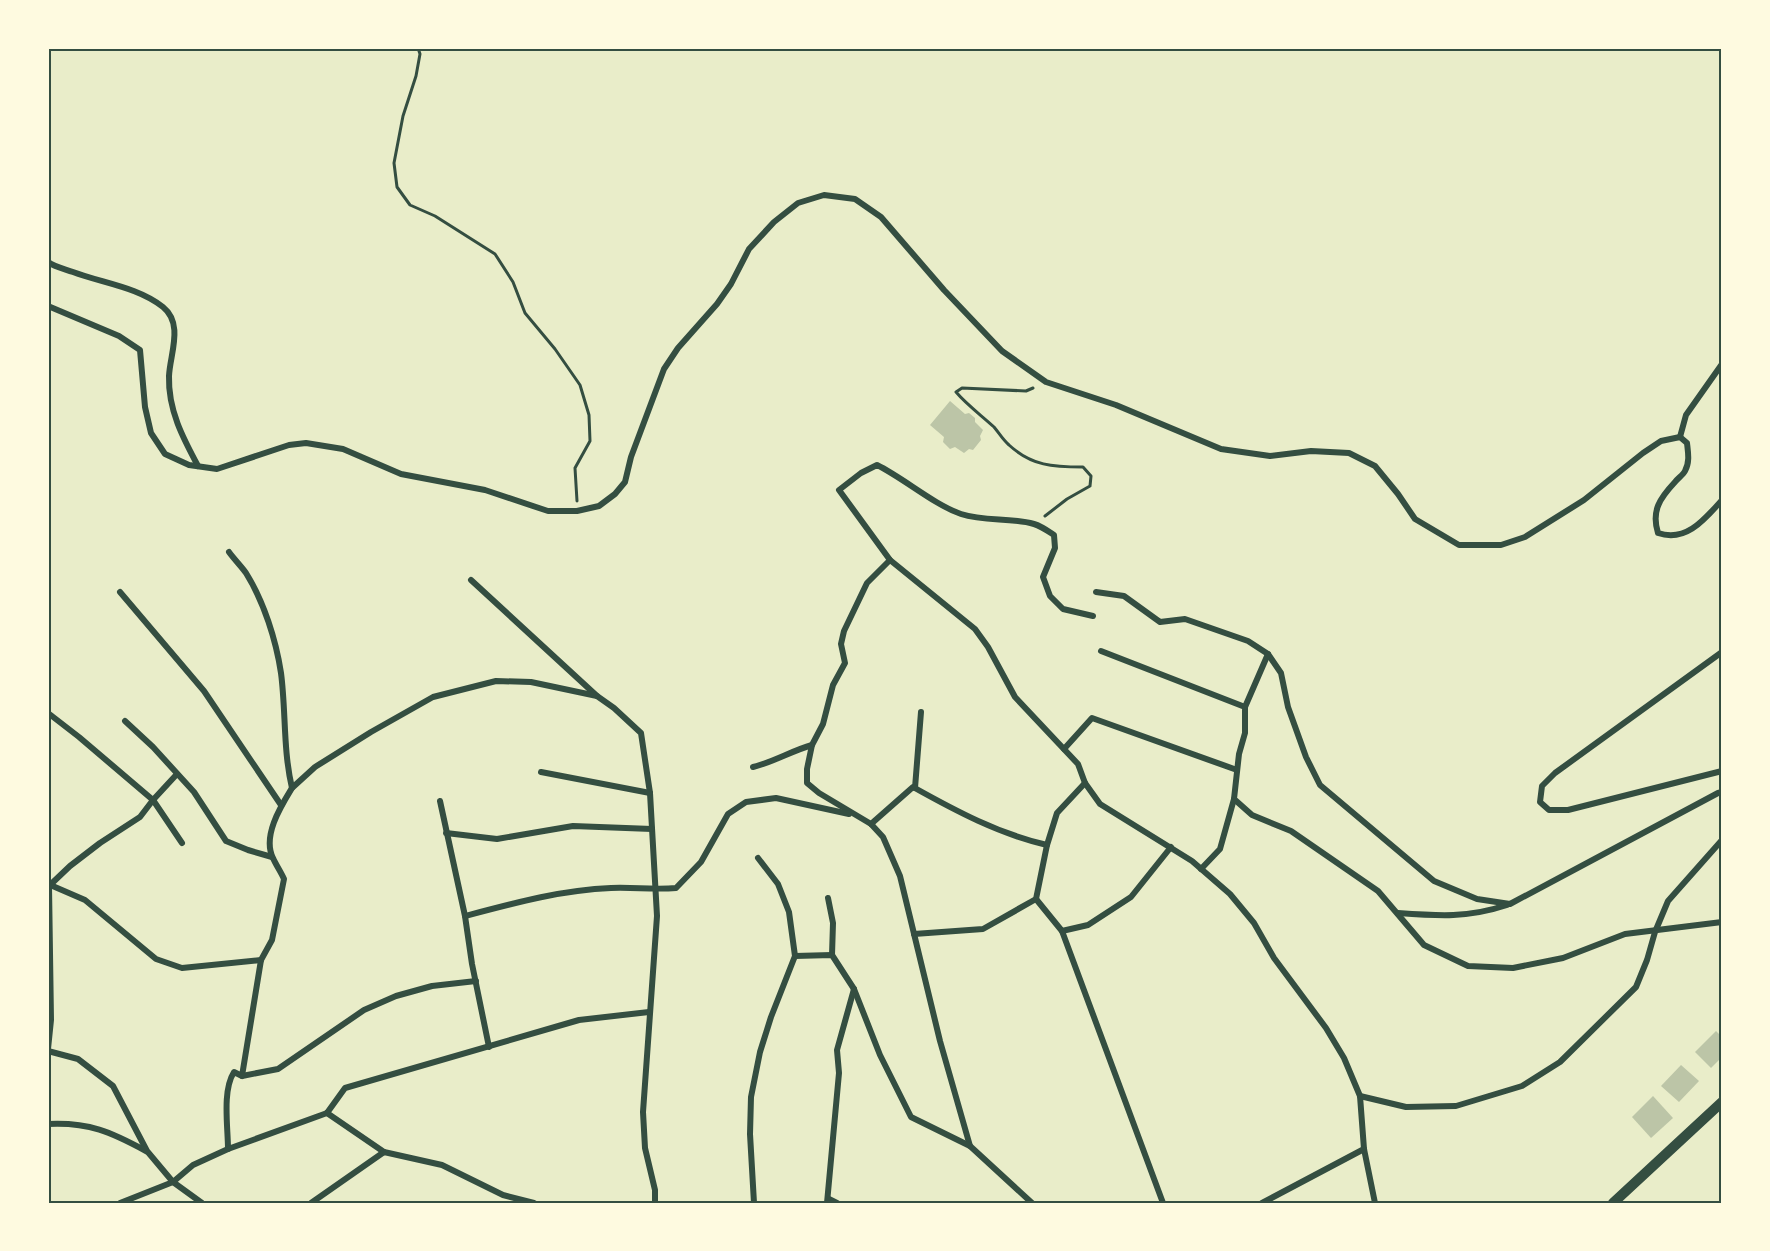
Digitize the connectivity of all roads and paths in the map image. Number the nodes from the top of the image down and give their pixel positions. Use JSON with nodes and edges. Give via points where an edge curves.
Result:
{"nodes":[{"id":1,"x":418,"y":48,"type":"edge"},
{"id":2,"x":48,"y":262,"type":"edge"},
{"id":3,"x":48,"y":306,"type":"edge"},
{"id":4,"x":1722,"y":364,"type":"edge"},
{"id":5,"x":1046,"y":382,"type":"junction"},
{"id":6,"x":1680,"y":437,"type":"junction"},
{"id":7,"x":198,"y":466,"type":"junction"},
{"id":8,"x":1722,"y":500,"type":"edge"},
{"id":9,"x":577,"y":512,"type":"junction"},
{"id":10,"x":1035,"y":524,"type":"junction"},
{"id":11,"x":229,"y":552,"type":"dead end"},
{"id":12,"x":890,"y":560,"type":"junction"},
{"id":13,"x":471,"y":580,"type":"dead end"},
{"id":14,"x":120,"y":592,"type":"dead end"},
{"id":15,"x":1096,"y":592,"type":"dead end"},
{"id":16,"x":1094,"y":616,"type":"dead end"},
{"id":17,"x":1101,"y":651,"type":"dead end"},
{"id":18,"x":1722,"y":652,"type":"edge"},
{"id":19,"x":1268,"y":654,"type":"junction"},
{"id":20,"x":597,"y":696,"type":"junction"},
{"id":21,"x":1245,"y":707,"type":"junction"},
{"id":22,"x":921,"y":712,"type":"dead end"},
{"id":23,"x":48,"y":713,"type":"edge"},
{"id":24,"x":125,"y":721,"type":"dead end"},
{"id":25,"x":812,"y":745,"type":"junction"},
{"id":26,"x":1064,"y":749,"type":"junction"},
{"id":27,"x":753,"y":767,"type":"dead end"},
{"id":28,"x":1237,"y":770,"type":"junction"},
{"id":29,"x":1722,"y":771,"type":"edge"},
{"id":30,"x":541,"y":772,"type":"dead end"},
{"id":31,"x":177,"y":774,"type":"junction"},
{"id":32,"x":1085,"y":783,"type":"junction"},
{"id":33,"x":292,"y":788,"type":"junction"},
{"id":34,"x":915,"y":788,"type":"junction"},
{"id":35,"x":1722,"y":792,"type":"edge"},
{"id":36,"x":650,"y":793,"type":"junction"},
{"id":37,"x":1234,"y":799,"type":"junction"},
{"id":38,"x":153,"y":800,"type":"junction"},
{"id":39,"x":441,"y":801,"type":"dead end"},
{"id":40,"x":281,"y":805,"type":"junction"},
{"id":41,"x":854,"y":815,"type":"junction"},
{"id":42,"x":871,"y":824,"type":"junction"},
{"id":43,"x":652,"y":829,"type":"junction"},
{"id":44,"x":446,"y":833,"type":"junction"},
{"id":45,"x":1722,"y":840,"type":"edge"},
{"id":46,"x":182,"y":843,"type":"dead end"},
{"id":47,"x":1047,"y":845,"type":"junction"},
{"id":48,"x":1171,"y":847,"type":"junction"},
{"id":49,"x":272,"y":857,"type":"junction"},
{"id":50,"x":758,"y":858,"type":"dead end"},
{"id":51,"x":1201,"y":869,"type":"junction"},
{"id":52,"x":49,"y":885,"type":"edge"},
{"id":53,"x":656,"y":890,"type":"junction"},
{"id":54,"x":828,"y":898,"type":"dead end"},
{"id":55,"x":1036,"y":899,"type":"junction"},
{"id":56,"x":1510,"y":904,"type":"junction"},
{"id":57,"x":1398,"y":913,"type":"junction"},
{"id":58,"x":465,"y":916,"type":"junction"},
{"id":59,"x":49,"y":917,"type":"edge"},
{"id":60,"x":1722,"y":922,"type":"edge"},
{"id":61,"x":1062,"y":931,"type":"junction"},
{"id":62,"x":1655,"y":932,"type":"junction"},
{"id":63,"x":914,"y":934,"type":"junction"},
{"id":64,"x":832,"y":955,"type":"junction"},
{"id":65,"x":795,"y":956,"type":"junction"},
{"id":66,"x":261,"y":960,"type":"junction"},
{"id":67,"x":476,"y":981,"type":"junction"},
{"id":68,"x":854,"y":989,"type":"junction"},
{"id":69,"x":649,"y":1012,"type":"junction"},
{"id":70,"x":489,"y":1047,"type":"junction"},
{"id":71,"x":48,"y":1050,"type":"edge"},
{"id":72,"x":243,"y":1076,"type":"junction"},
{"id":73,"x":1360,"y":1096,"type":"junction"},
{"id":74,"x":1722,"y":1102,"type":"edge"},
{"id":75,"x":327,"y":1113,"type":"junction"},
{"id":76,"x":48,"y":1124,"type":"edge"},
{"id":77,"x":970,"y":1146,"type":"junction"},
{"id":78,"x":228,"y":1149,"type":"junction"},
{"id":79,"x":1364,"y":1149,"type":"junction"},
{"id":80,"x":147,"y":1151,"type":"junction"},
{"id":81,"x":384,"y":1152,"type":"junction"},
{"id":82,"x":173,"y":1182,"type":"junction"},
{"id":83,"x":1020,"y":1194,"type":"junction"},
{"id":84,"x":828,"y":1201,"type":"edge"},
{"id":85,"x":120,"y":1203,"type":"edge"},
{"id":86,"x":202,"y":1203,"type":"edge"},
{"id":87,"x":311,"y":1203,"type":"edge"},
{"id":88,"x":534,"y":1203,"type":"edge"},
{"id":89,"x":656,"y":1203,"type":"edge"},
{"id":90,"x":754,"y":1203,"type":"edge"},
{"id":91,"x":837,"y":1203,"type":"edge"},
{"id":92,"x":1018,"y":1203,"type":"edge"},
{"id":93,"x":1032,"y":1203,"type":"edge"},
{"id":94,"x":1163,"y":1203,"type":"edge"},
{"id":95,"x":1262,"y":1203,"type":"edge"},
{"id":96,"x":1375,"y":1203,"type":"edge"},
{"id":97,"x":1613,"y":1203,"type":"edge"}],
"edges":[{"from":1,"to":9,"type":"path","via":[[416,76],[394,163],[397,187],[410,205],[495,254],[513,282],[525,313],[580,385],[589,416],[590,441],[574,468]]},
{"from":2,"to":7,"type":"street","via":[[147,296],[165,308],[172,319],[175,339],[169,376],[171,405]]},
{"from":3,"to":7,"type":"street","via":[[119,336],[140,350],[145,407],[152,433],[165,454]]},
{"from":4,"to":6,"type":"street","via":[[1686,416]]},
{"from":5,"to":6,"type":"street","via":[[1116,405],[1221,449],[1270,456],[1311,451],[1349,453],[1375,466],[1415,519],[1459,545],[1501,545],[1525,537],[1584,500],[1661,441]]},
{"from":5,"to":9,"type":"street","via":[[1002,351],[881,217],[855,199],[824,195],[798,203],[749,249],[717,304],[664,369],[625,482],[599,506]]},
{"from":5,"to":10,"type":"path","via":[[1026,391],[962,388],[956,392],[1009,445],[1033,463],[1083,467],[1091,476],[1090,486]]},
{"from":6,"to":8,"type":"street","via":[[1687,442],[1689,457],[1685,471],[1655,511],[1658,532],[1670,537],[1688,531]]},
{"from":7,"to":9,"type":"street","via":[[216,469],[306,443],[343,449],[401,474],[485,490],[548,511]]},
{"from":10,"to":12,"type":"street","via":[[985,520],[960,513],[877,465],[839,490]]},
{"from":10,"to":16,"type":"street","via":[[1054,535],[1055,548],[1043,577],[1050,596],[1063,609]]},
{"from":11,"to":33,"type":"street","via":[[246,573],[273,638],[281,673],[286,763]]},
{"from":12,"to":25,"type":"street","via":[[867,583],[844,631],[841,644],[845,663]]},
{"from":12,"to":26,"type":"street","via":[[975,629],[1015,697]]},
{"from":13,"to":20,"type":"street"},
{"from":14,"to":40,"type":"street","via":[[204,691]]},
{"from":15,"to":19,"type":"street","via":[[1124,596],[1160,622],[1185,619],[1248,641]]},
{"from":17,"to":21,"type":"street"},
{"from":18,"to":29,"type":"street","via":[[1554,773],[1542,786],[1540,801],[1549,810],[1568,810]]},
{"from":19,"to":21,"type":"street"},
{"from":19,"to":56,"type":"street","via":[[1281,673],[1288,707],[1320,784],[1434,881],[1477,899]]},
{"from":20,"to":33,"type":"street","via":[[531,682],[496,681],[433,697],[315,767]]},
{"from":20,"to":36,"type":"street","via":[[641,733]]},
{"from":21,"to":28,"type":"street","via":[[1245,733]]},
{"from":22,"to":34,"type":"street"},
{"from":23,"to":38,"type":"street"},
{"from":24,"to":31,"type":"street"},
{"from":25,"to":27,"type":"street"},
{"from":25,"to":41,"type":"street","via":[[807,783]]},
{"from":26,"to":28,"type":"street","via":[[1092,718]]},
{"from":26,"to":32,"type":"street","via":[[1077,764]]},
{"from":28,"to":37,"type":"street"},
{"from":30,"to":36,"type":"street"},
{"from":31,"to":38,"type":"street"},
{"from":31,"to":49,"type":"street","via":[[194,792],[226,841]]},
{"from":32,"to":47,"type":"street","via":[[1057,813]]},
{"from":32,"to":48,"type":"street","via":[[1100,804]]},
{"from":33,"to":40,"type":"street"},
{"from":34,"to":42,"type":"street"},
{"from":34,"to":47,"type":"street","via":[[966,817],[1019,839]]},
{"from":35,"to":56,"type":"street"},
{"from":36,"to":43,"type":"street"},
{"from":37,"to":51,"type":"street","via":[[1220,849]]},
{"from":37,"to":57,"type":"street","via":[[1251,815],[1292,831],[1378,891]]},
{"from":38,"to":46,"type":"street"},
{"from":38,"to":52,"type":"street","via":[[140,817],[100,843]]},
{"from":39,"to":44,"type":"street"},
{"from":40,"to":49,"type":"street","via":[[269,839]]},
{"from":41,"to":42,"type":"street"},
{"from":41,"to":53,"type":"street","via":[[776,798],[746,802],[728,814],[701,862],[676,888]]},
{"from":42,"to":63,"type":"street","via":[[884,837],[900,876]]},
{"from":43,"to":44,"type":"street","via":[[573,826],[497,839]]},
{"from":43,"to":53,"type":"street"},
{"from":44,"to":58,"type":"street"},
{"from":45,"to":62,"type":"street","via":[[1668,901]]},
{"from":47,"to":55,"type":"street"},
{"from":48,"to":51,"type":"street"},
{"from":48,"to":61,"type":"street","via":[[1131,897],[1088,926]]},
{"from":49,"to":66,"type":"street","via":[[284,879],[272,940]]},
{"from":50,"to":65,"type":"street","via":[[778,884],[789,912]]},
{"from":51,"to":73,"type":"street","via":[[1230,894],[1254,923],[1274,958],[1326,1028]]},
{"from":52,"to":59,"type":"street"},
{"from":52,"to":66,"type":"street","via":[[85,900],[156,959],[182,968]]},
{"from":53,"to":58,"type":"street","via":[[612,888],[542,896]]},
{"from":53,"to":69,"type":"street","via":[[656,952]]},
{"from":54,"to":64,"type":"street","via":[[833,924]]},
{"from":55,"to":61,"type":"street"},
{"from":55,"to":63,"type":"street","via":[[982,929]]},
{"from":56,"to":57,"type":"street","via":[[1487,912],[1453,916]]},
{"from":57,"to":62,"type":"street","via":[[1424,945],[1468,966],[1514,968],[1563,958],[1625,934]]},
{"from":58,"to":67,"type":"street"},
{"from":59,"to":71,"type":"street"},
{"from":60,"to":62,"type":"street"},
{"from":61,"to":94,"type":"street"},
{"from":62,"to":73,"type":"street","via":[[1635,987],[1560,1062],[1522,1086],[1456,1106],[1407,1107]]},
{"from":63,"to":77,"type":"street"},
{"from":64,"to":65,"type":"street"},
{"from":64,"to":68,"type":"street"},
{"from":65,"to":90,"type":"street","via":[[760,1052],[751,1097]]},
{"from":66,"to":72,"type":"street"},
{"from":67,"to":70,"type":"street"},
{"from":67,"to":72,"type":"street","via":[[432,986],[396,996],[364,1010],[278,1068]]},
{"from":68,"to":77,"type":"street","via":[[880,1055],[911,1117]]},
{"from":68,"to":84,"type":"street","via":[[837,1050],[839,1073]]},
{"from":69,"to":70,"type":"street","via":[[579,1020]]},
{"from":69,"to":89,"type":"street","via":[[643,1112],[645,1148]]},
{"from":70,"to":75,"type":"street","via":[[345,1088]]},
{"from":71,"to":80,"type":"street","via":[[78,1059],[113,1086]]},
{"from":72,"to":78,"type":"street","via":[[234,1072],[229,1080]]},
{"from":73,"to":79,"type":"street"},
{"from":74,"to":97,"type":"street"},
{"from":75,"to":78,"type":"street"},
{"from":75,"to":81,"type":"street"},
{"from":76,"to":80,"type":"street","via":[[85,1125],[114,1133]]},
{"from":77,"to":83,"type":"street"},
{"from":78,"to":82,"type":"street","via":[[192,1165]]},
{"from":79,"to":95,"type":"street"},
{"from":79,"to":96,"type":"street"},
{"from":80,"to":82,"type":"street"},
{"from":81,"to":87,"type":"street"},
{"from":81,"to":88,"type":"street","via":[[442,1165],[503,1195]]},
{"from":82,"to":85,"type":"street"},
{"from":82,"to":86,"type":"street"},
{"from":83,"to":92,"type":"street"},
{"from":83,"to":93,"type":"street"},
{"from":84,"to":91,"type":"street"}]}
